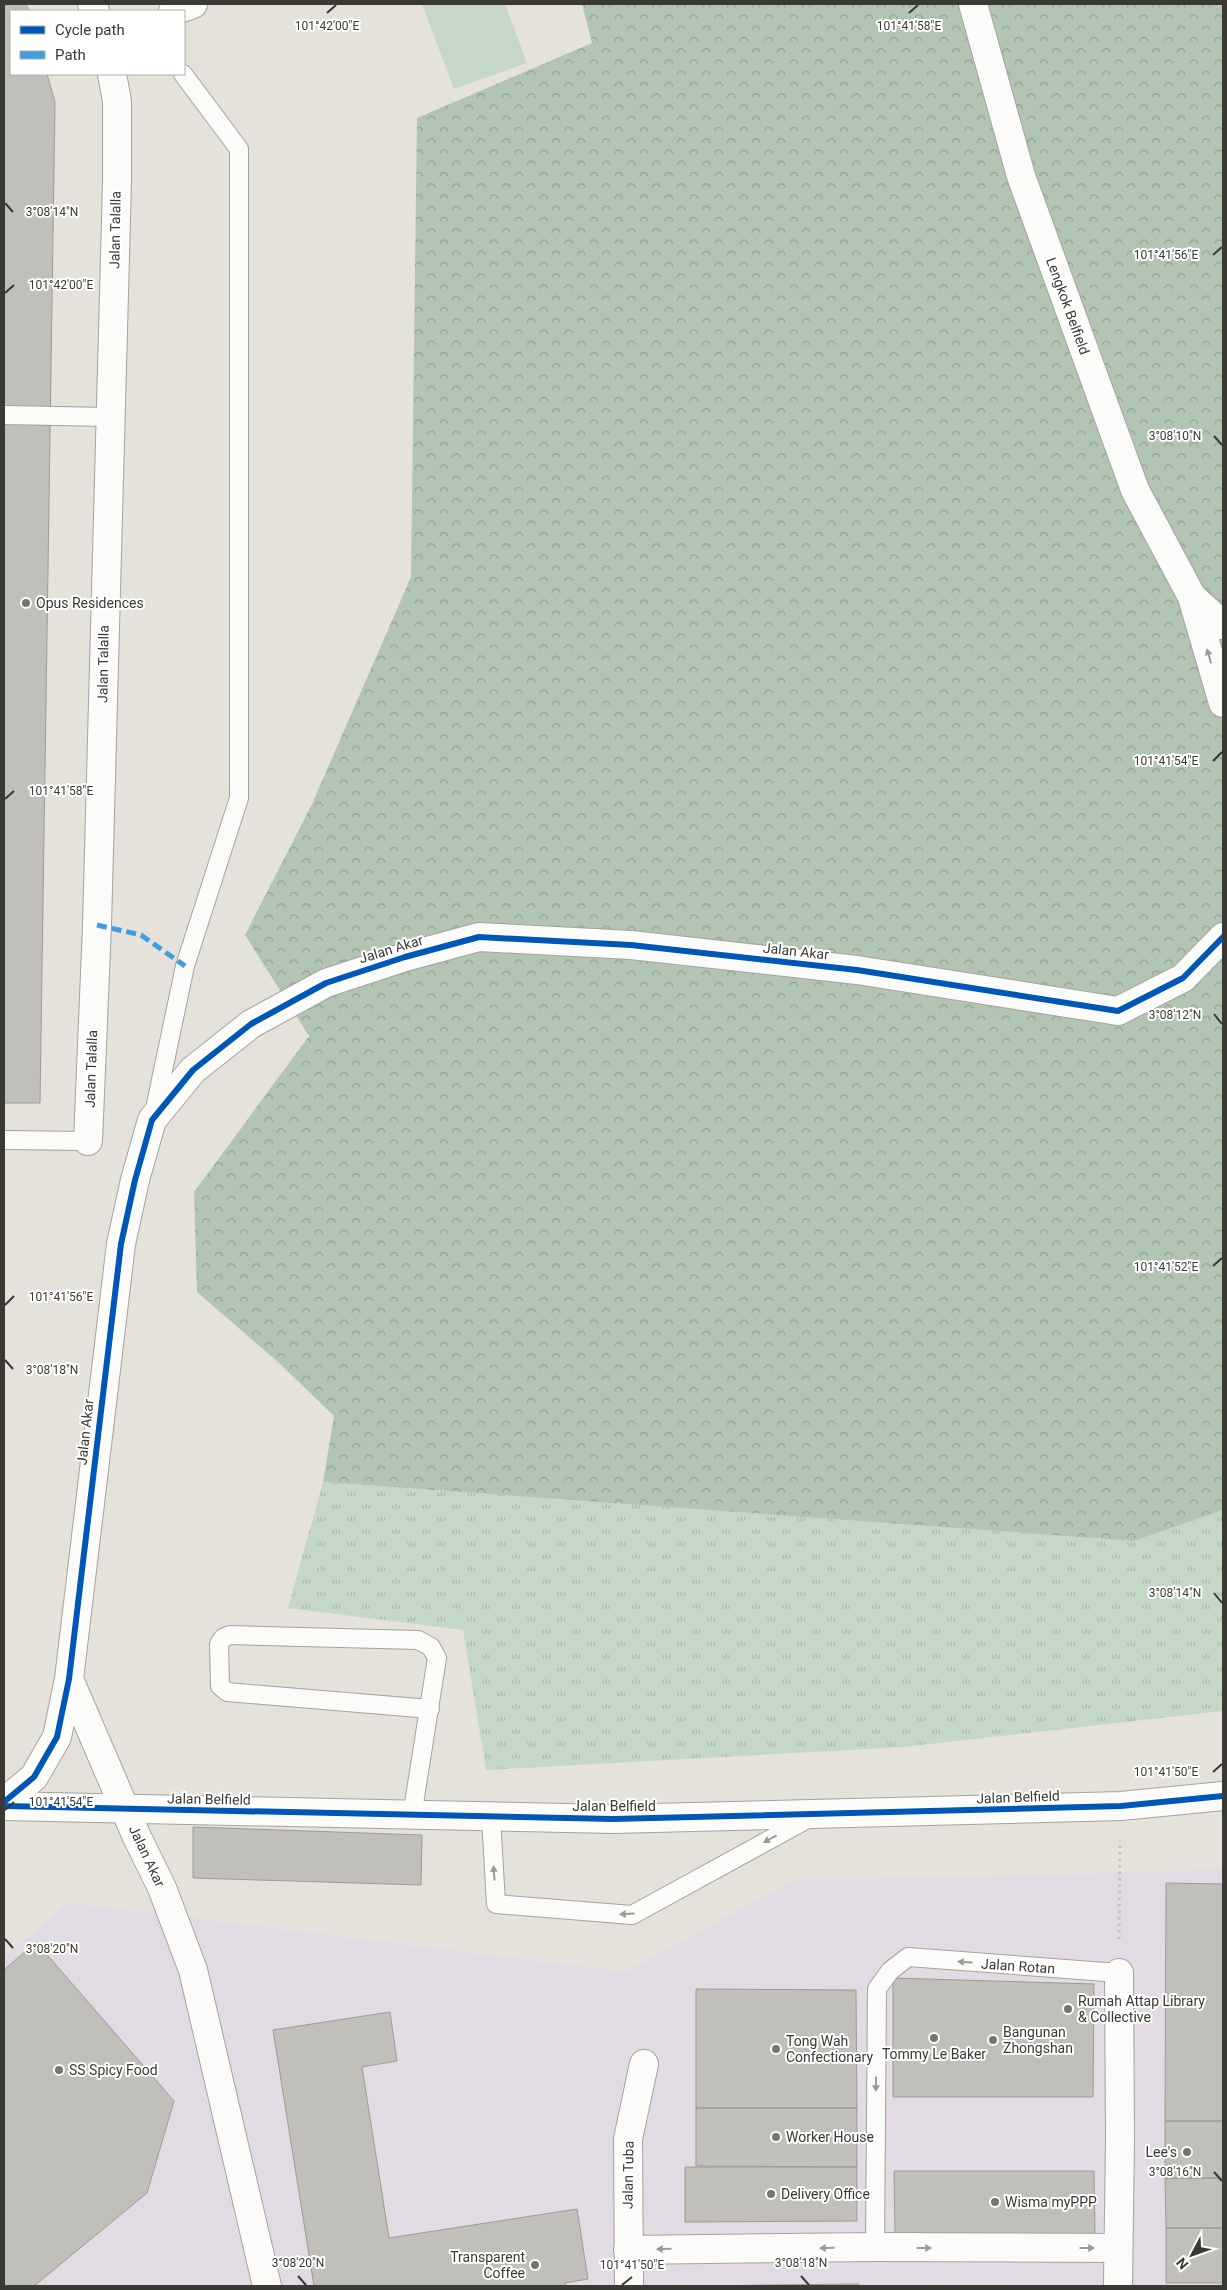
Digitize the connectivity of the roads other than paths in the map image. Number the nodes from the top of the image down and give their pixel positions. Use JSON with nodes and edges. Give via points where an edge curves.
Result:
{"nodes":[{"id":1,"x":193,"y":4,"type":"edge"},
{"id":2,"x":972,"y":4,"type":"edge"},
{"id":3,"x":176,"y":10,"type":"edge"},
{"id":4,"x":112,"y":75,"type":"edge"},
{"id":5,"x":184,"y":75,"type":"edge"},
{"id":6,"x":4,"y":415,"type":"edge"},
{"id":7,"x":110,"y":417,"type":"junction"},
{"id":8,"x":1192,"y":597,"type":"junction"},
{"id":9,"x":1223,"y":625,"type":"edge"},
{"id":10,"x":1223,"y":703,"type":"edge"},
{"id":11,"x":1223,"y":937,"type":"edge"},
{"id":12,"x":152,"y":1120,"type":"junction"},
{"id":13,"x":4,"y":1140,"type":"edge"},
{"id":14,"x":88,"y":1141,"type":"joint"},
{"id":15,"x":69,"y":1679,"type":"junction"},
{"id":16,"x":430,"y":1709,"type":"junction"},
{"id":17,"x":1223,"y":1796,"type":"edge"},
{"id":18,"x":4,"y":1802,"type":"edge"},
{"id":19,"x":4,"y":1806,"type":"edge"},
{"id":20,"x":125,"y":1809,"type":"junction"},
{"id":21,"x":813,"y":1815,"type":"junction"},
{"id":22,"x":412,"y":1816,"type":"junction"},
{"id":23,"x":491,"y":1817,"type":"junction"},
{"id":24,"x":1119,"y":1973,"type":"joint"},
{"id":25,"x":644,"y":2064,"type":"dead end"},
{"id":26,"x":875,"y":2247,"type":"junction"},
{"id":27,"x":1118,"y":2248,"type":"junction"},
{"id":28,"x":628,"y":2250,"type":"junction"},
{"id":29,"x":267,"y":2286,"type":"edge"},
{"id":30,"x":629,"y":2286,"type":"edge"},
{"id":31,"x":1118,"y":2286,"type":"edge"}],
"edges":[{"from":1,"to":3,"type":"street"},
{"from":2,"to":8,"type":"street","name":"Lengkok Belfield","via":[[1021,176],[1136,490]]},
{"from":4,"to":7,"type":"street","name":"Jalan Talalla","via":[[117,101]]},
{"from":5,"to":12,"type":"lane","via":[[239,149],[239,798],[185,966]]},
{"from":6,"to":7,"type":"lane"},
{"from":7,"to":14,"type":"street","name":"Jalan Talalla"},
{"from":8,"to":9,"type":"street","name":"Lengkok Belfield"},
{"from":10,"to":8,"type":"street","name":"Lengkok Belfield","one_way":true},
{"from":11,"to":12,"type":"street","name":"Jalan Akar","via":[[1183,978],[1118,1011],[857,970],[631,945],[480,937],[326,983],[251,1024],[193,1070]]},
{"from":12,"to":15,"type":"street","name":"Jalan Akar","via":[[121,1244]]},
{"from":13,"to":14,"type":"lane","name":"Jalan Talalla"},
{"from":15,"to":18,"type":"street","via":[[56,1737],[34,1777]]},
{"from":15,"to":20,"type":"street","name":"Jalan Akar"},
{"from":16,"to":16,"type":"lane","via":[[227,1692],[220,1686],[219,1644],[230,1635],[418,1640],[431,1647],[437,1658]]},
{"from":16,"to":22,"type":"lane"},
{"from":17,"to":21,"type":"street","name":"Jalan Belfield","via":[[1121,1806]]},
{"from":19,"to":20,"type":"street","name":"Jalan Belfield"},
{"from":20,"to":22,"type":"street","name":"Jalan Belfield"},
{"from":20,"to":29,"type":"street","name":"Jalan Akar","via":[[162,1888],[193,1970]]},
{"from":21,"to":23,"type":"street","name":"Jalan Belfield","via":[[613,1819]]},
{"from":21,"to":23,"type":"lane","one_way":true,"via":[[632,1915],[496,1904]]},
{"from":22,"to":23,"type":"street","name":"Jalan Belfield"},
{"from":24,"to":26,"type":"lane","name":"Jalan Rotan","one_way":true,"via":[[908,1957],[890,1971],[877,1988]]},
{"from":24,"to":27,"type":"street"},
{"from":25,"to":28,"type":"street","name":"Jalan Tuba","via":[[628,2138]]},
{"from":26,"to":27,"type":"street","one_way":true},
{"from":26,"to":28,"type":"street","one_way":true},
{"from":27,"to":31,"type":"street"},
{"from":28,"to":30,"type":"street","name":"Jalan Tuba"}]}
